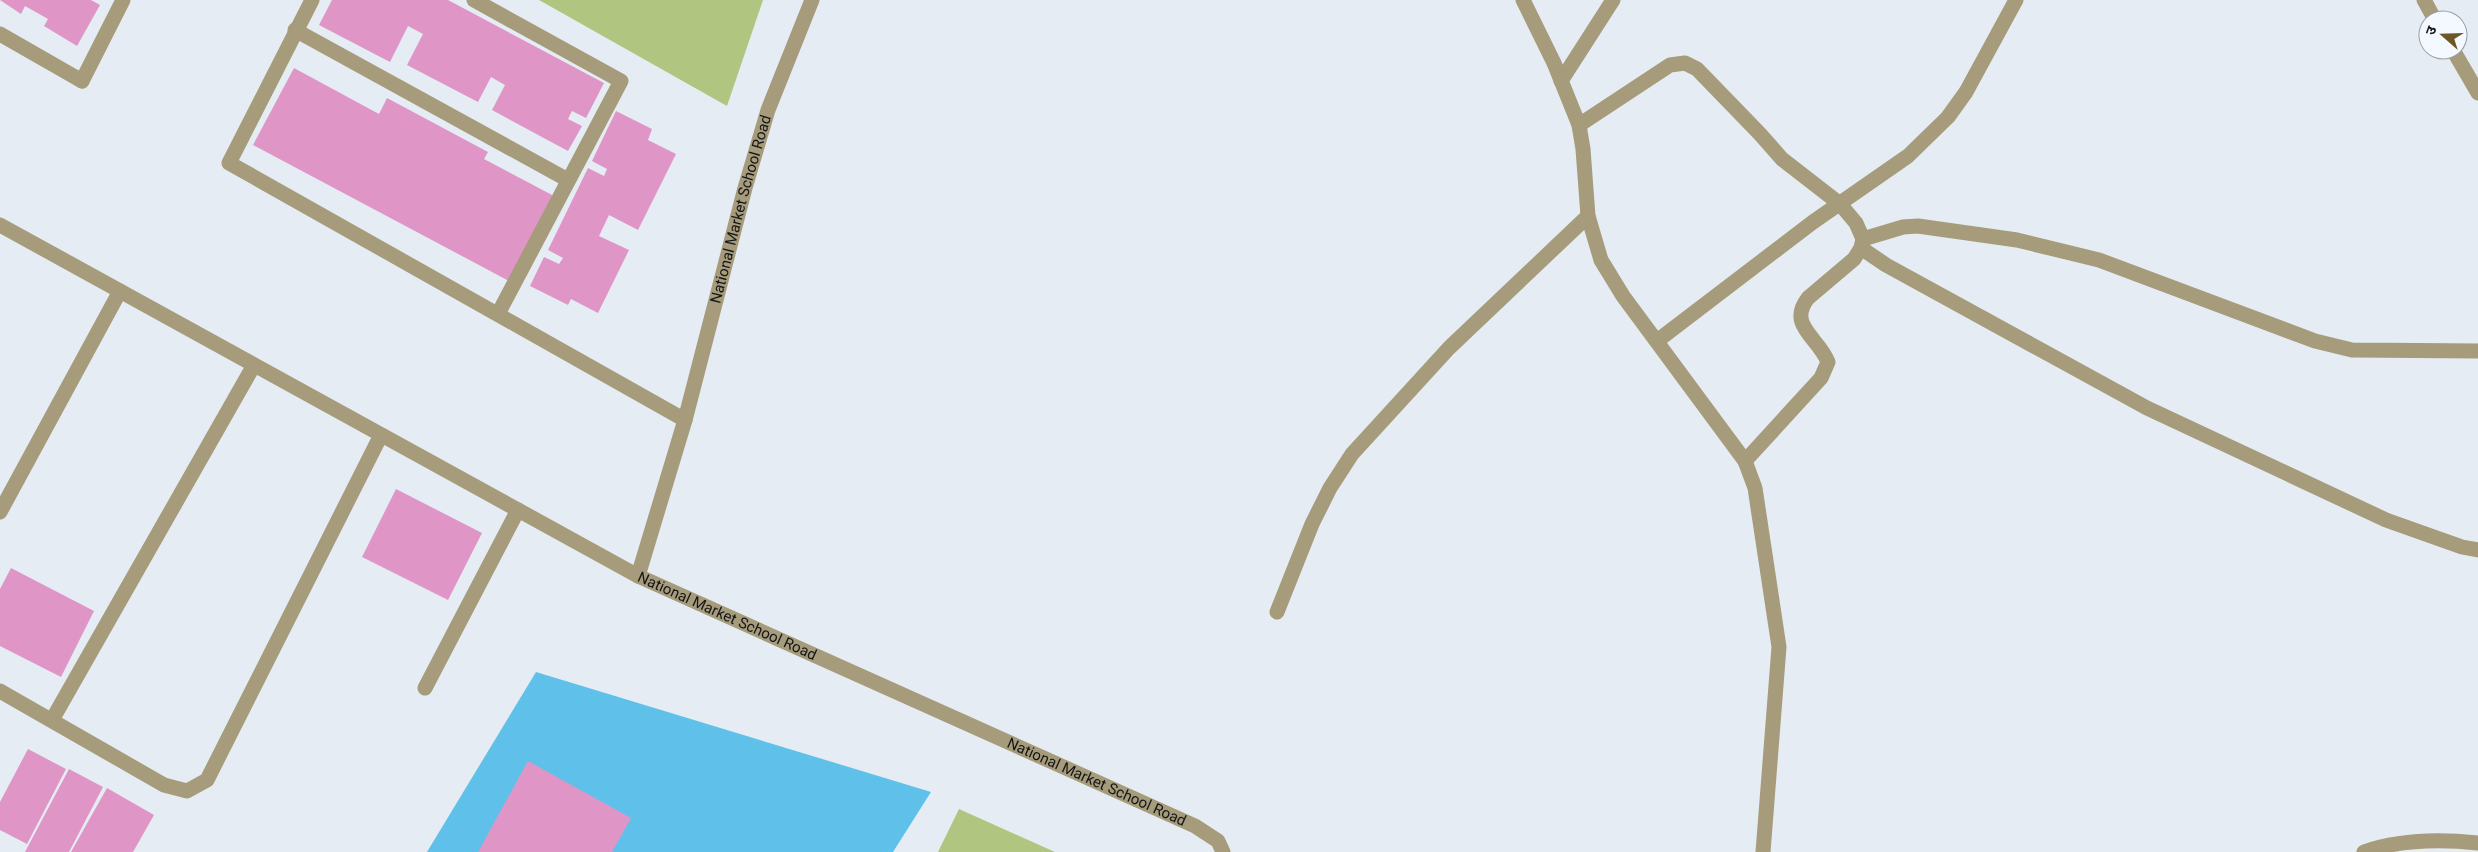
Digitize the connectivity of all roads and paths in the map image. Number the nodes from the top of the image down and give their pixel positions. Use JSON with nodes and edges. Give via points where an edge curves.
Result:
{"nodes":[{"id":1,"x":124,"y":0,"type":"edge"},
{"id":2,"x":312,"y":0,"type":"edge"},
{"id":3,"x":474,"y":0,"type":"edge"},
{"id":4,"x":812,"y":0,"type":"edge"},
{"id":5,"x":1523,"y":0,"type":"edge"},
{"id":6,"x":1613,"y":0,"type":"edge"},
{"id":7,"x":2016,"y":0,"type":"edge"},
{"id":8,"x":296,"y":30,"type":"junction"},
{"id":9,"x":0,"y":34,"type":"edge"},
{"id":10,"x":2459,"y":60,"type":"edge"},
{"id":11,"x":1561,"y":81,"type":"junction"},
{"id":12,"x":2478,"y":93,"type":"edge"},
{"id":13,"x":1579,"y":125,"type":"junction"},
{"id":14,"x":568,"y":180,"type":"junction"},
{"id":15,"x":1840,"y":204,"type":"junction"},
{"id":16,"x":1588,"y":216,"type":"junction"},
{"id":17,"x":0,"y":225,"type":"edge"},
{"id":18,"x":1862,"y":244,"type":"junction"},
{"id":19,"x":120,"y":291,"type":"junction"},
{"id":20,"x":498,"y":314,"type":"junction"},
{"id":21,"x":1657,"y":341,"type":"junction"},
{"id":22,"x":2478,"y":351,"type":"edge"},
{"id":23,"x":254,"y":365,"type":"junction"},
{"id":24,"x":685,"y":420,"type":"junction"},
{"id":25,"x":382,"y":435,"type":"junction"},
{"id":26,"x":1745,"y":461,"type":"junction"},
{"id":27,"x":518,"y":510,"type":"junction"},
{"id":28,"x":0,"y":512,"type":"edge"},
{"id":29,"x":2478,"y":550,"type":"edge"},
{"id":30,"x":638,"y":576,"type":"junction"},
{"id":31,"x":1277,"y":612,"type":"dead end"},
{"id":32,"x":425,"y":688,"type":"dead end"},
{"id":33,"x":0,"y":691,"type":"edge"},
{"id":34,"x":52,"y":720,"type":"junction"},
{"id":35,"x":2478,"y":843,"type":"edge"},
{"id":36,"x":1223,"y":852,"type":"edge"},
{"id":37,"x":1762,"y":852,"type":"edge"},
{"id":38,"x":2364,"y":852,"type":"edge"}],
"edges":[{"from":1,"to":9,"type":"street","via":[[82,81]]},
{"from":2,"to":8,"type":"street"},
{"from":3,"to":14,"type":"street","via":[[621,81]]},
{"from":4,"to":24,"type":"street","name":"National Market School Road","via":[[768,110]]},
{"from":5,"to":11,"type":"street"},
{"from":6,"to":11,"type":"street"},
{"from":7,"to":15,"type":"street","via":[[1966,92],[1948,117],[1908,156]]},
{"from":8,"to":14,"type":"street"},
{"from":8,"to":20,"type":"street","via":[[229,163]]},
{"from":10,"to":12,"type":"street"},
{"from":11,"to":13,"type":"street"},
{"from":13,"to":15,"type":"street","via":[[1670,65],[1685,63],[1697,69],[1782,159]]},
{"from":13,"to":16,"type":"street"},
{"from":14,"to":20,"type":"street"},
{"from":15,"to":18,"type":"street","via":[[1856,223]]},
{"from":15,"to":21,"type":"street"},
{"from":16,"to":21,"type":"street","via":[[1601,260]]},
{"from":16,"to":31,"type":"street","via":[[1449,348],[1352,454],[1312,524]]},
{"from":17,"to":19,"type":"street"},
{"from":18,"to":22,"type":"street","via":[[1903,227],[1918,226],[2017,240],[2099,260],[2315,341],[2352,350]]},
{"from":18,"to":26,"type":"street","via":[[1854,259],[1802,305],[1802,326],[1822,349],[1828,362],[1821,378]]},
{"from":18,"to":29,"type":"street","via":[[1886,265],[2147,408],[2386,520]]},
{"from":19,"to":23,"type":"street"},
{"from":19,"to":28,"type":"street"},
{"from":20,"to":24,"type":"street"},
{"from":21,"to":26,"type":"street"},
{"from":23,"to":25,"type":"street"},
{"from":23,"to":34,"type":"street"},
{"from":24,"to":30,"type":"street","name":"National Market School Road"},
{"from":25,"to":27,"type":"street"},
{"from":25,"to":34,"type":"street","via":[[207,780],[187,791],[164,785]]},
{"from":26,"to":37,"type":"street","via":[[1755,488],[1779,647]]},
{"from":27,"to":30,"type":"street"},
{"from":27,"to":32,"type":"street"},
{"from":30,"to":36,"type":"street","name":"National Market School Road","via":[[1195,826],[1218,841]]},
{"from":33,"to":34,"type":"street"},
{"from":35,"to":38,"type":"street","via":[[2444,839],[2385,845]]}]}
